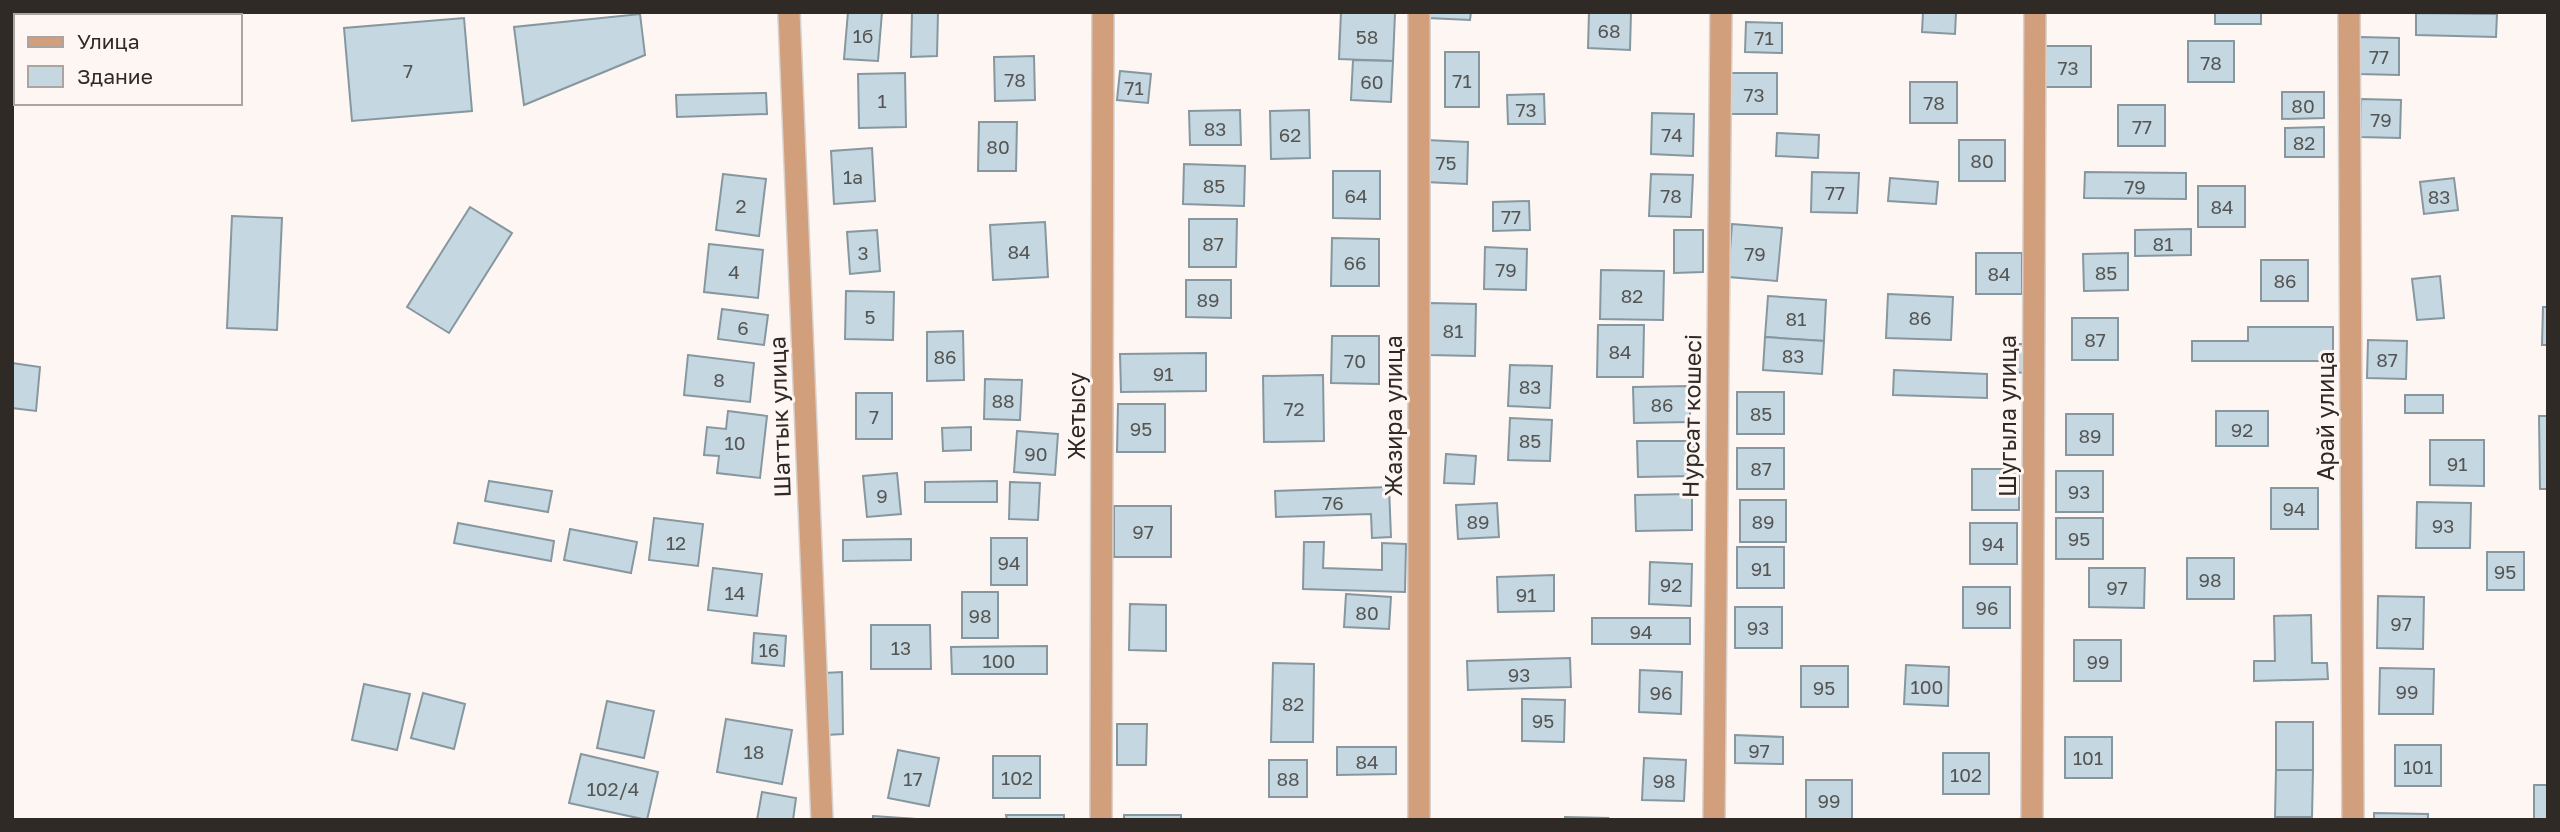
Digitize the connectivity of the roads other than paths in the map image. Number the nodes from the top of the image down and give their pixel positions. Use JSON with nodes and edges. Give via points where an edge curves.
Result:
{"nodes":[{"id":1,"x":1103,"y":12,"type":"edge"},
{"id":2,"x":1419,"y":12,"type":"edge"},
{"id":3,"x":1721,"y":12,"type":"edge"},
{"id":4,"x":2035,"y":12,"type":"edge"},
{"id":5,"x":2349,"y":12,"type":"edge"},
{"id":6,"x":789,"y":13,"type":"edge"},
{"id":7,"x":822,"y":820,"type":"edge"},
{"id":8,"x":1101,"y":820,"type":"edge"},
{"id":9,"x":1419,"y":820,"type":"edge"},
{"id":10,"x":1714,"y":820,"type":"edge"},
{"id":11,"x":2032,"y":820,"type":"edge"},
{"id":12,"x":2353,"y":820,"type":"edge"}],
"edges":[{"from":1,"to":8,"type":"street","name":"Жетысу"},
{"from":2,"to":9,"type":"street","name":"Жазира улица"},
{"from":3,"to":10,"type":"street","name":"Нурсат кошесi"},
{"from":4,"to":11,"type":"street","name":"Шугыла улица"},
{"from":5,"to":12,"type":"street","name":"Арай улица"},
{"from":6,"to":7,"type":"street","name":"Шаттык улица"}]}
